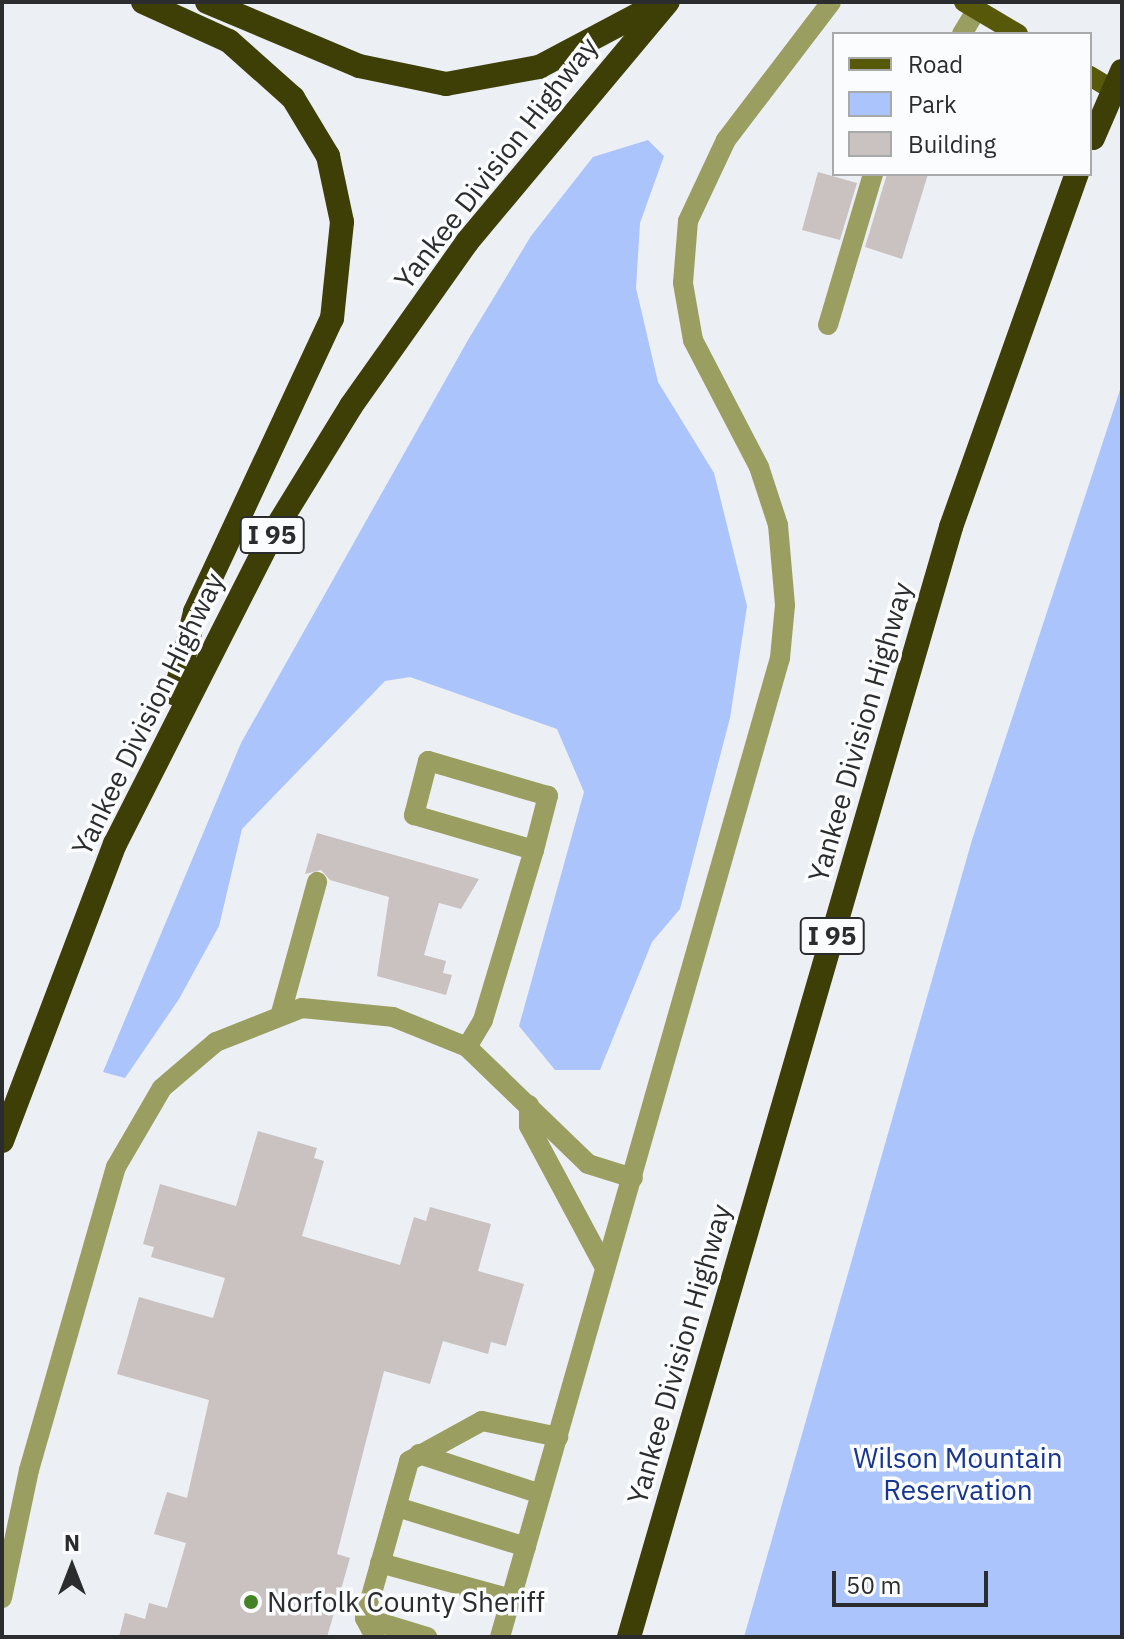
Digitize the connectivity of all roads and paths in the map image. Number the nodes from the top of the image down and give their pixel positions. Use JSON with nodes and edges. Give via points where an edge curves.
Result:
{"nodes":[{"id":1,"x":143,"y":2,"type":"edge"},
{"id":2,"x":207,"y":2,"type":"edge"},
{"id":3,"x":665,"y":2,"type":"edge"},
{"id":4,"x":831,"y":2,"type":"edge"},
{"id":5,"x":970,"y":6,"type":"edge"},
{"id":6,"x":963,"y":32,"type":"edge"},
{"id":7,"x":1015,"y":32,"type":"edge"},
{"id":8,"x":1122,"y":71,"type":"edge"},
{"id":9,"x":1092,"y":77,"type":"edge"},
{"id":10,"x":1122,"y":95,"type":"edge"},
{"id":11,"x":1092,"y":139,"type":"edge"},
{"id":12,"x":872,"y":176,"type":"edge"},
{"id":13,"x":1076,"y":176,"type":"edge"},
{"id":14,"x":828,"y":325,"type":"dead end"},
{"id":15,"x":164,"y":737,"type":"junction"},
{"id":16,"x":534,"y":850,"type":"junction"},
{"id":17,"x":317,"y":882,"type":"dead end"},
{"id":18,"x":281,"y":1013,"type":"junction"},
{"id":19,"x":467,"y":1047,"type":"junction"},
{"id":20,"x":529,"y":1105,"type":"junction"},
{"id":21,"x":2,"y":1141,"type":"edge"},
{"id":22,"x":633,"y":1178,"type":"junction"},
{"id":23,"x":605,"y":1268,"type":"junction"},
{"id":24,"x":558,"y":1437,"type":"junction"},
{"id":25,"x":419,"y":1454,"type":"junction"},
{"id":26,"x":541,"y":1494,"type":"junction"},
{"id":27,"x":397,"y":1507,"type":"junction"},
{"id":28,"x":526,"y":1547,"type":"junction"},
{"id":29,"x":380,"y":1563,"type":"junction"},
{"id":30,"x":2,"y":1598,"type":"edge"},
{"id":31,"x":512,"y":1599,"type":"junction"},
{"id":32,"x":365,"y":1618,"type":"junction"},
{"id":33,"x":375,"y":1637,"type":"edge"},
{"id":34,"x":427,"y":1637,"type":"edge"},
{"id":35,"x":500,"y":1637,"type":"edge"},
{"id":36,"x":629,"y":1637,"type":"edge"}],
"edges":[{"from":1,"to":15,"type":"highway","via":[[229,41],[285,89],[328,156],[342,222],[332,318],[195,612]]},
{"from":2,"to":3,"type":"highway","via":[[359,66],[446,84],[539,67]]},
{"from":3,"to":15,"type":"highway","name":"Yankee Division Highway","number":"I 95","via":[[539,149],[376,368],[273,533]]},
{"from":4,"to":22,"type":"lane","via":[[726,140],[688,221],[683,283],[690,328],[770,496],[785,605],[780,658]]},
{"from":5,"to":6,"type":"lane"},
{"from":5,"to":7,"type":"main road"},
{"from":8,"to":11,"type":"highway","bridge":true},
{"from":9,"to":10,"type":"main road"},
{"from":12,"to":14,"type":"lane"},
{"from":13,"to":36,"type":"highway","name":"Yankee Division Highway","number":"I 95","via":[[951,527]]},
{"from":15,"to":21,"type":"highway","name":"Yankee Division Highway","number":"I 95","via":[[70,950]]},
{"from":16,"to":16,"type":"lane","via":[[548,796],[428,761],[414,815]]},
{"from":16,"to":19,"type":"lane","via":[[483,1020]]},
{"from":17,"to":18,"type":"lane"},
{"from":18,"to":19,"type":"lane","via":[[359,1010]]},
{"from":18,"to":30,"type":"lane","via":[[190,1060],[134,1128],[116,1167],[33,1455]]},
{"from":19,"to":20,"type":"lane"},
{"from":20,"to":22,"type":"lane","via":[[588,1164]]},
{"from":20,"to":23,"type":"lane","via":[[529,1126]]},
{"from":22,"to":23,"type":"lane"},
{"from":23,"to":24,"type":"lane"},
{"from":24,"to":25,"type":"lane","via":[[482,1421]]},
{"from":24,"to":26,"type":"lane"},
{"from":25,"to":26,"type":"lane"},
{"from":25,"to":27,"type":"lane","via":[[409,1461]]},
{"from":26,"to":28,"type":"lane"},
{"from":27,"to":28,"type":"lane"},
{"from":27,"to":29,"type":"lane"},
{"from":28,"to":31,"type":"lane"},
{"from":29,"to":31,"type":"lane"},
{"from":29,"to":32,"type":"lane"},
{"from":31,"to":35,"type":"lane"},
{"from":32,"to":33,"type":"lane"},
{"from":32,"to":34,"type":"lane"}]}
